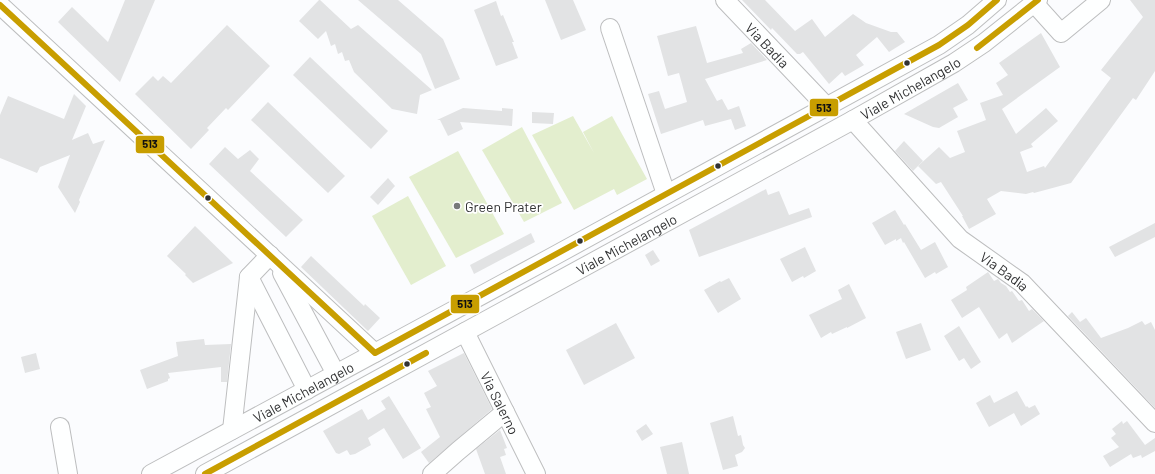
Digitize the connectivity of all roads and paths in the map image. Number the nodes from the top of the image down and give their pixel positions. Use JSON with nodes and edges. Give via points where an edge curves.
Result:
{"nodes":[{"id":1,"x":725,"y":0,"type":"edge"},
{"id":2,"x":997,"y":0,"type":"edge"},
{"id":3,"x":1101,"y":0,"type":"edge"},
{"id":4,"x":1036,"y":2,"type":"edge"},
{"id":5,"x":0,"y":5,"type":"edge"},
{"id":6,"x":610,"y":28,"type":"dead end"},
{"id":7,"x":827,"y":107,"type":"junction"},
{"id":8,"x":853,"y":120,"type":"junction"},
{"id":9,"x":666,"y":194,"type":"junction"},
{"id":10,"x":554,"y":256,"type":"junction"},
{"id":11,"x":273,"y":257,"type":"junction"},
{"id":12,"x":249,"y":277,"type":"junction"},
{"id":13,"x":566,"y":277,"type":"junction"},
{"id":14,"x":465,"y":332,"type":"junction"},
{"id":15,"x":375,"y":353,"type":"junction"},
{"id":16,"x":336,"y":374,"type":"junction"},
{"id":17,"x":307,"y":390,"type":"junction"},
{"id":18,"x":505,"y":412,"type":"junction"},
{"id":19,"x":1155,"y":423,"type":"edge"},
{"id":20,"x":60,"y":427,"type":"dead end"},
{"id":21,"x":232,"y":430,"type":"junction"},
{"id":22,"x":68,"y":474,"type":"edge"},
{"id":23,"x":151,"y":474,"type":"edge"},
{"id":24,"x":205,"y":474,"type":"edge"},
{"id":25,"x":432,"y":474,"type":"edge"},
{"id":26,"x":536,"y":474,"type":"edge"}],
"edges":[{"from":1,"to":7,"type":"street","name":"Via Badia"},
{"from":2,"to":7,"type":"street","name":"Viale Michelangelo","via":[[939,45]]},
{"from":3,"to":4,"type":"street","via":[[1061,33]]},
{"from":4,"to":8,"type":"street","name":"Viale Michelangelo","via":[[960,59]]},
{"from":5,"to":11,"type":"street"},
{"from":6,"to":9,"type":"street"},
{"from":7,"to":9,"type":"street","name":"Viale Michelangelo"},
{"from":8,"to":13,"type":"street","name":"Viale Michelangelo"},
{"from":8,"to":19,"type":"street","name":"Via Badia","via":[[960,239],[1022,283]]},
{"from":9,"to":10,"type":"street","name":"Viale Michelangelo"},
{"from":10,"to":13,"type":"street"},
{"from":10,"to":15,"type":"street","name":"Viale Michelangelo"},
{"from":11,"to":12,"type":"street"},
{"from":11,"to":15,"type":"street"},
{"from":11,"to":16,"type":"street"},
{"from":12,"to":17,"type":"street"},
{"from":12,"to":21,"type":"street"},
{"from":13,"to":14,"type":"street","name":"Viale Michelangelo"},
{"from":14,"to":18,"type":"street","name":"Via Salerno"},
{"from":14,"to":24,"type":"street","name":"Viale Michelangelo"},
{"from":15,"to":16,"type":"street","name":"Viale Michelangelo"},
{"from":16,"to":17,"type":"street","name":"Viale Michelangelo"},
{"from":17,"to":21,"type":"street","name":"Viale Michelangelo"},
{"from":18,"to":25,"type":"street"},
{"from":18,"to":26,"type":"street","name":"Via Salerno"},
{"from":20,"to":22,"type":"street"},
{"from":21,"to":23,"type":"street","name":"Viale Michelangelo"}]}
